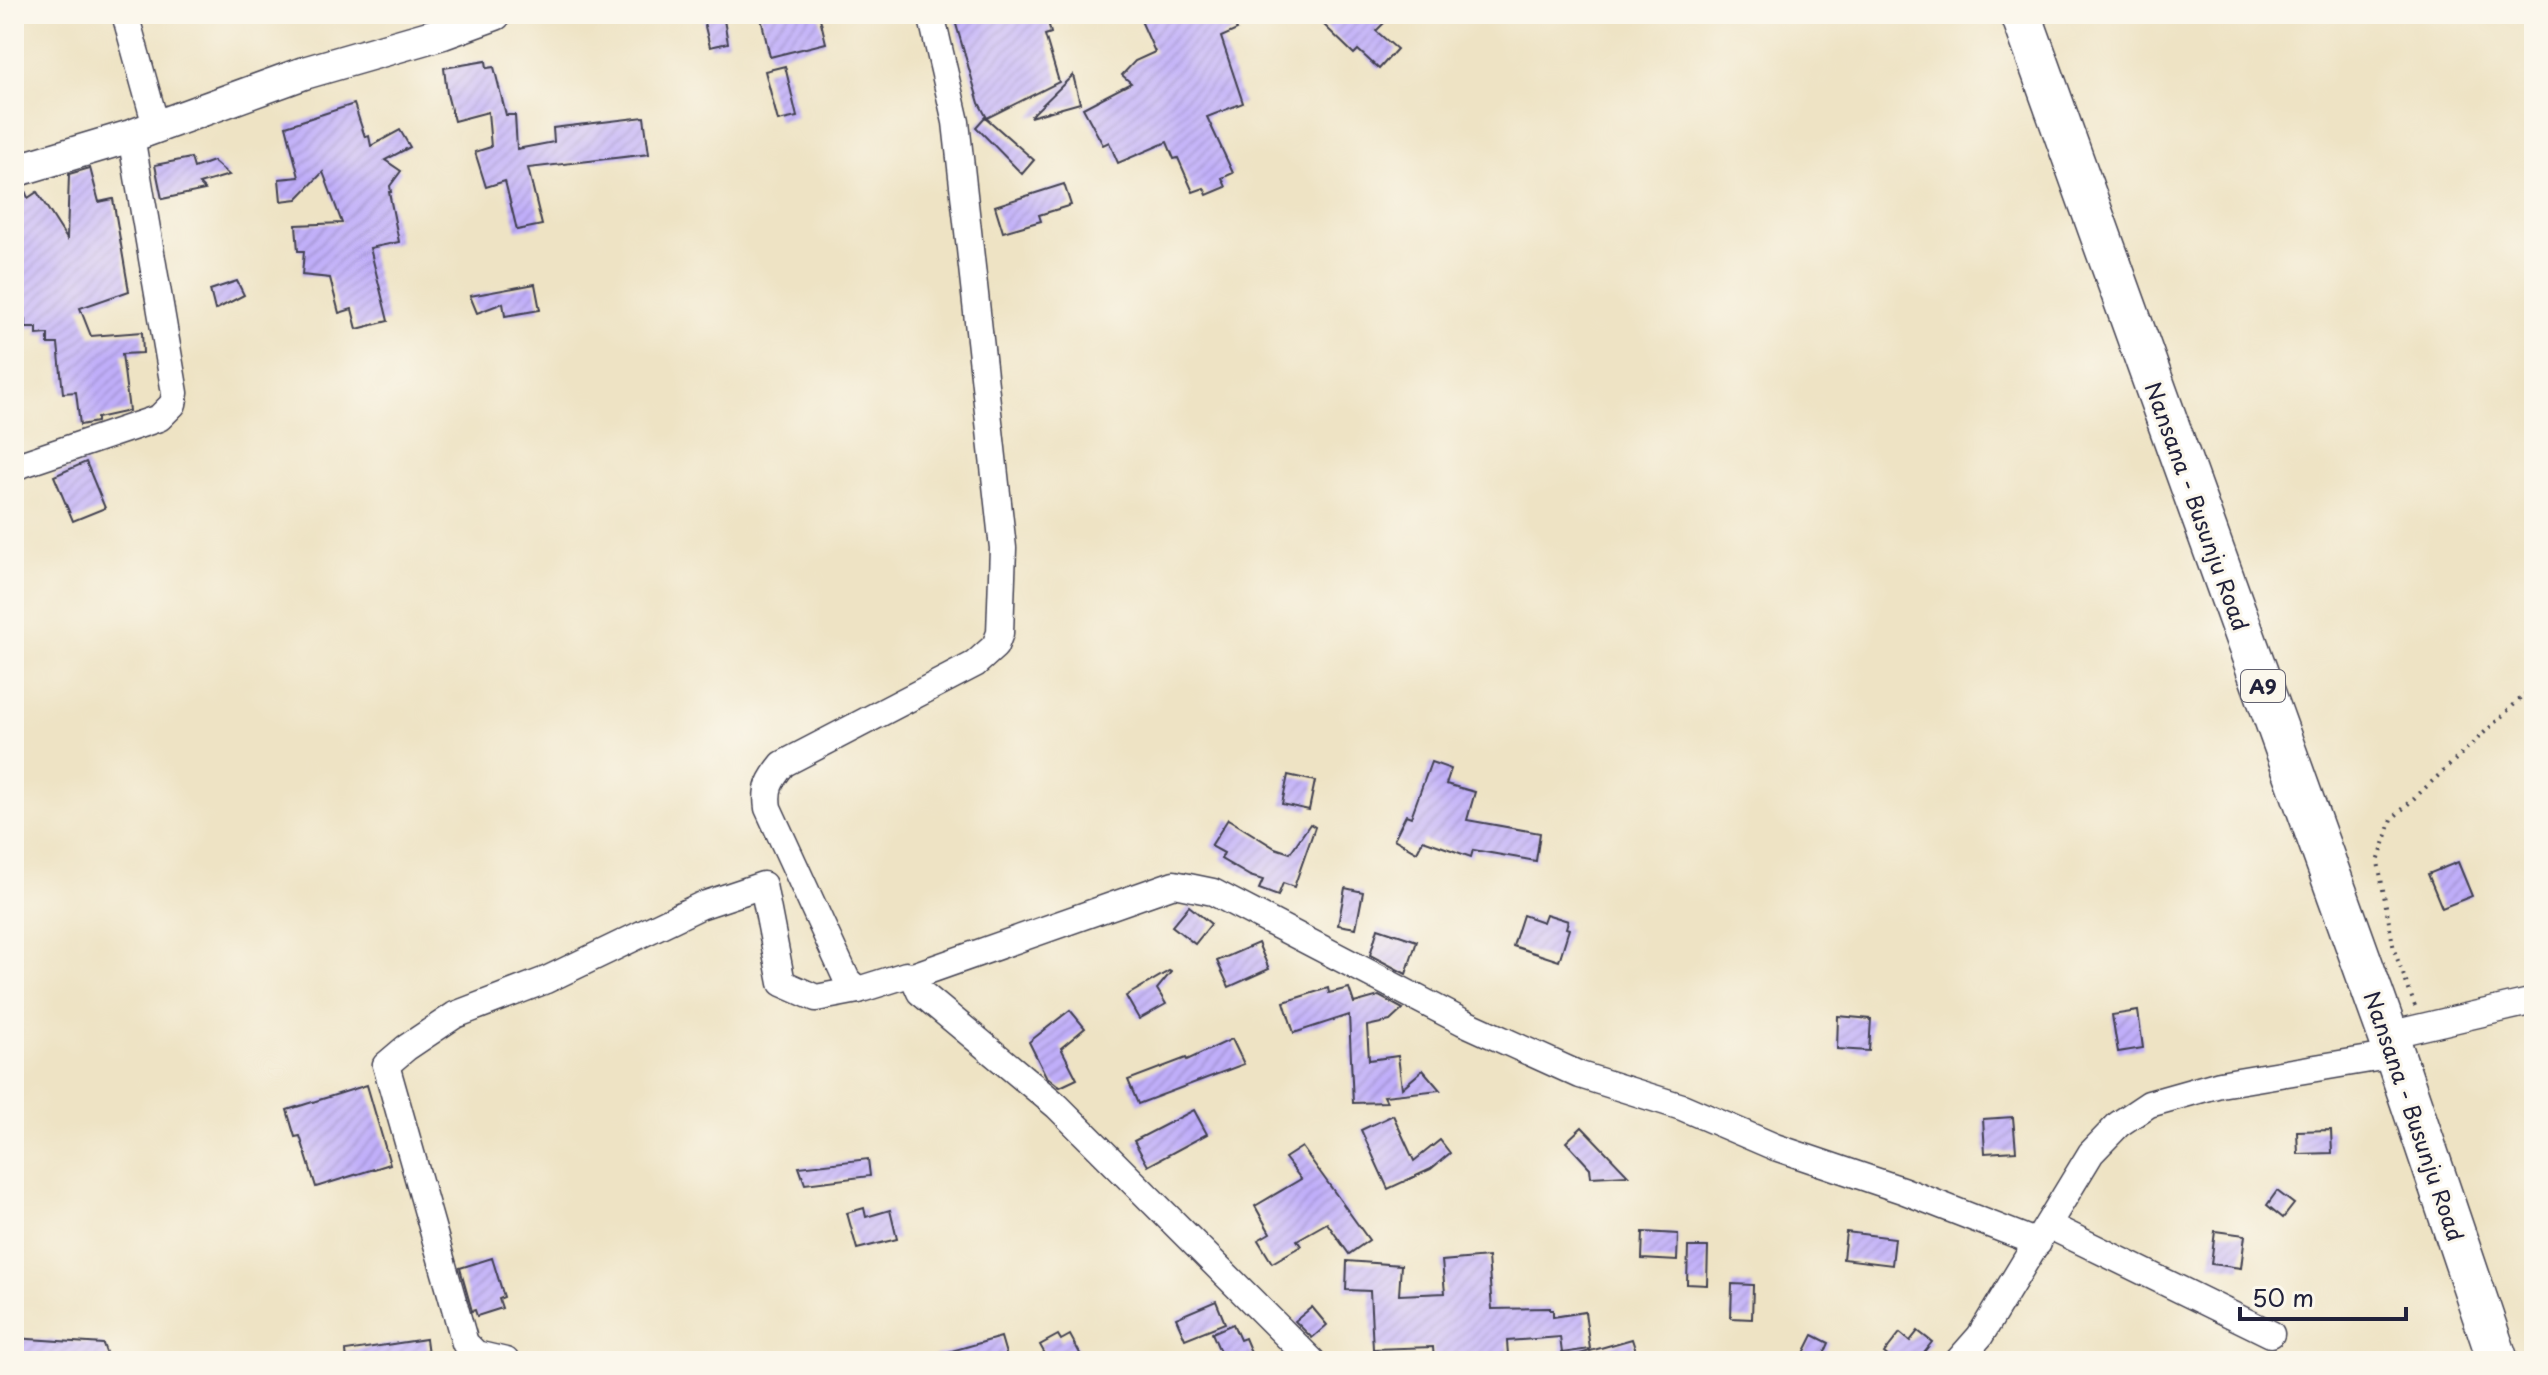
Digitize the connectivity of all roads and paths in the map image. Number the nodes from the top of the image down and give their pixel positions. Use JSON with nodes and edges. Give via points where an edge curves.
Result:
{"nodes":[{"id":1,"x":125,"y":14,"type":"edge"},
{"id":2,"x":495,"y":14,"type":"edge"},
{"id":3,"x":931,"y":14,"type":"edge"},
{"id":4,"x":2021,"y":14,"type":"edge"},
{"id":5,"x":144,"y":131,"type":"junction"},
{"id":6,"x":14,"y":171,"type":"edge"},
{"id":7,"x":14,"y":467,"type":"edge"},
{"id":8,"x":2534,"y":686,"type":"edge"},
{"id":9,"x":913,"y":976,"type":"junction"},
{"id":10,"x":858,"y":990,"type":"junction"},
{"id":11,"x":2534,"y":1001,"type":"edge"},
{"id":12,"x":2402,"y":1039,"type":"junction"},
{"id":13,"x":2043,"y":1234,"type":"junction"},
{"id":14,"x":2271,"y":1334,"type":"dead end"},
{"id":15,"x":506,"y":1361,"type":"edge"},
{"id":16,"x":1312,"y":1361,"type":"edge"},
{"id":17,"x":1958,"y":1361,"type":"edge"},
{"id":18,"x":2498,"y":1361,"type":"edge"}],
"edges":[{"from":1,"to":5,"type":"street"},
{"from":2,"to":5,"type":"street","via":[[304,73]]},
{"from":3,"to":10,"type":"street","via":[[956,122],[1003,548],[1000,633],[995,646],[975,664],[783,764],[765,791],[768,808],[847,980]]},
{"from":4,"to":12,"type":"main road","name":"Nansana - Busunju Road","number":"A9"},
{"from":5,"to":6,"type":"street"},
{"from":5,"to":7,"type":"street","via":[[173,404],[159,418]]},
{"from":8,"to":12,"type":"path","via":[[2392,819],[2378,862],[2394,950]]},
{"from":9,"to":10,"type":"street"},
{"from":9,"to":13,"type":"street","via":[[1174,884],[1213,892],[1463,1022],[1580,1075],[1682,1107],[1775,1147]]},
{"from":9,"to":16,"type":"street","via":[[920,992],[1057,1106]]},
{"from":10,"to":15,"type":"street","via":[[816,998],[782,983],[763,885],[700,906],[546,980],[455,1015],[386,1065],[465,1343],[476,1354]]},
{"from":11,"to":12,"type":"street"},
{"from":12,"to":13,"type":"street","via":[[2149,1104],[2119,1124],[2091,1153]]},
{"from":12,"to":18,"type":"main road","name":"Nansana - Busunju Road","number":"A9"},
{"from":13,"to":14,"type":"street"},
{"from":13,"to":17,"type":"street","via":[[1980,1336]]}]}
